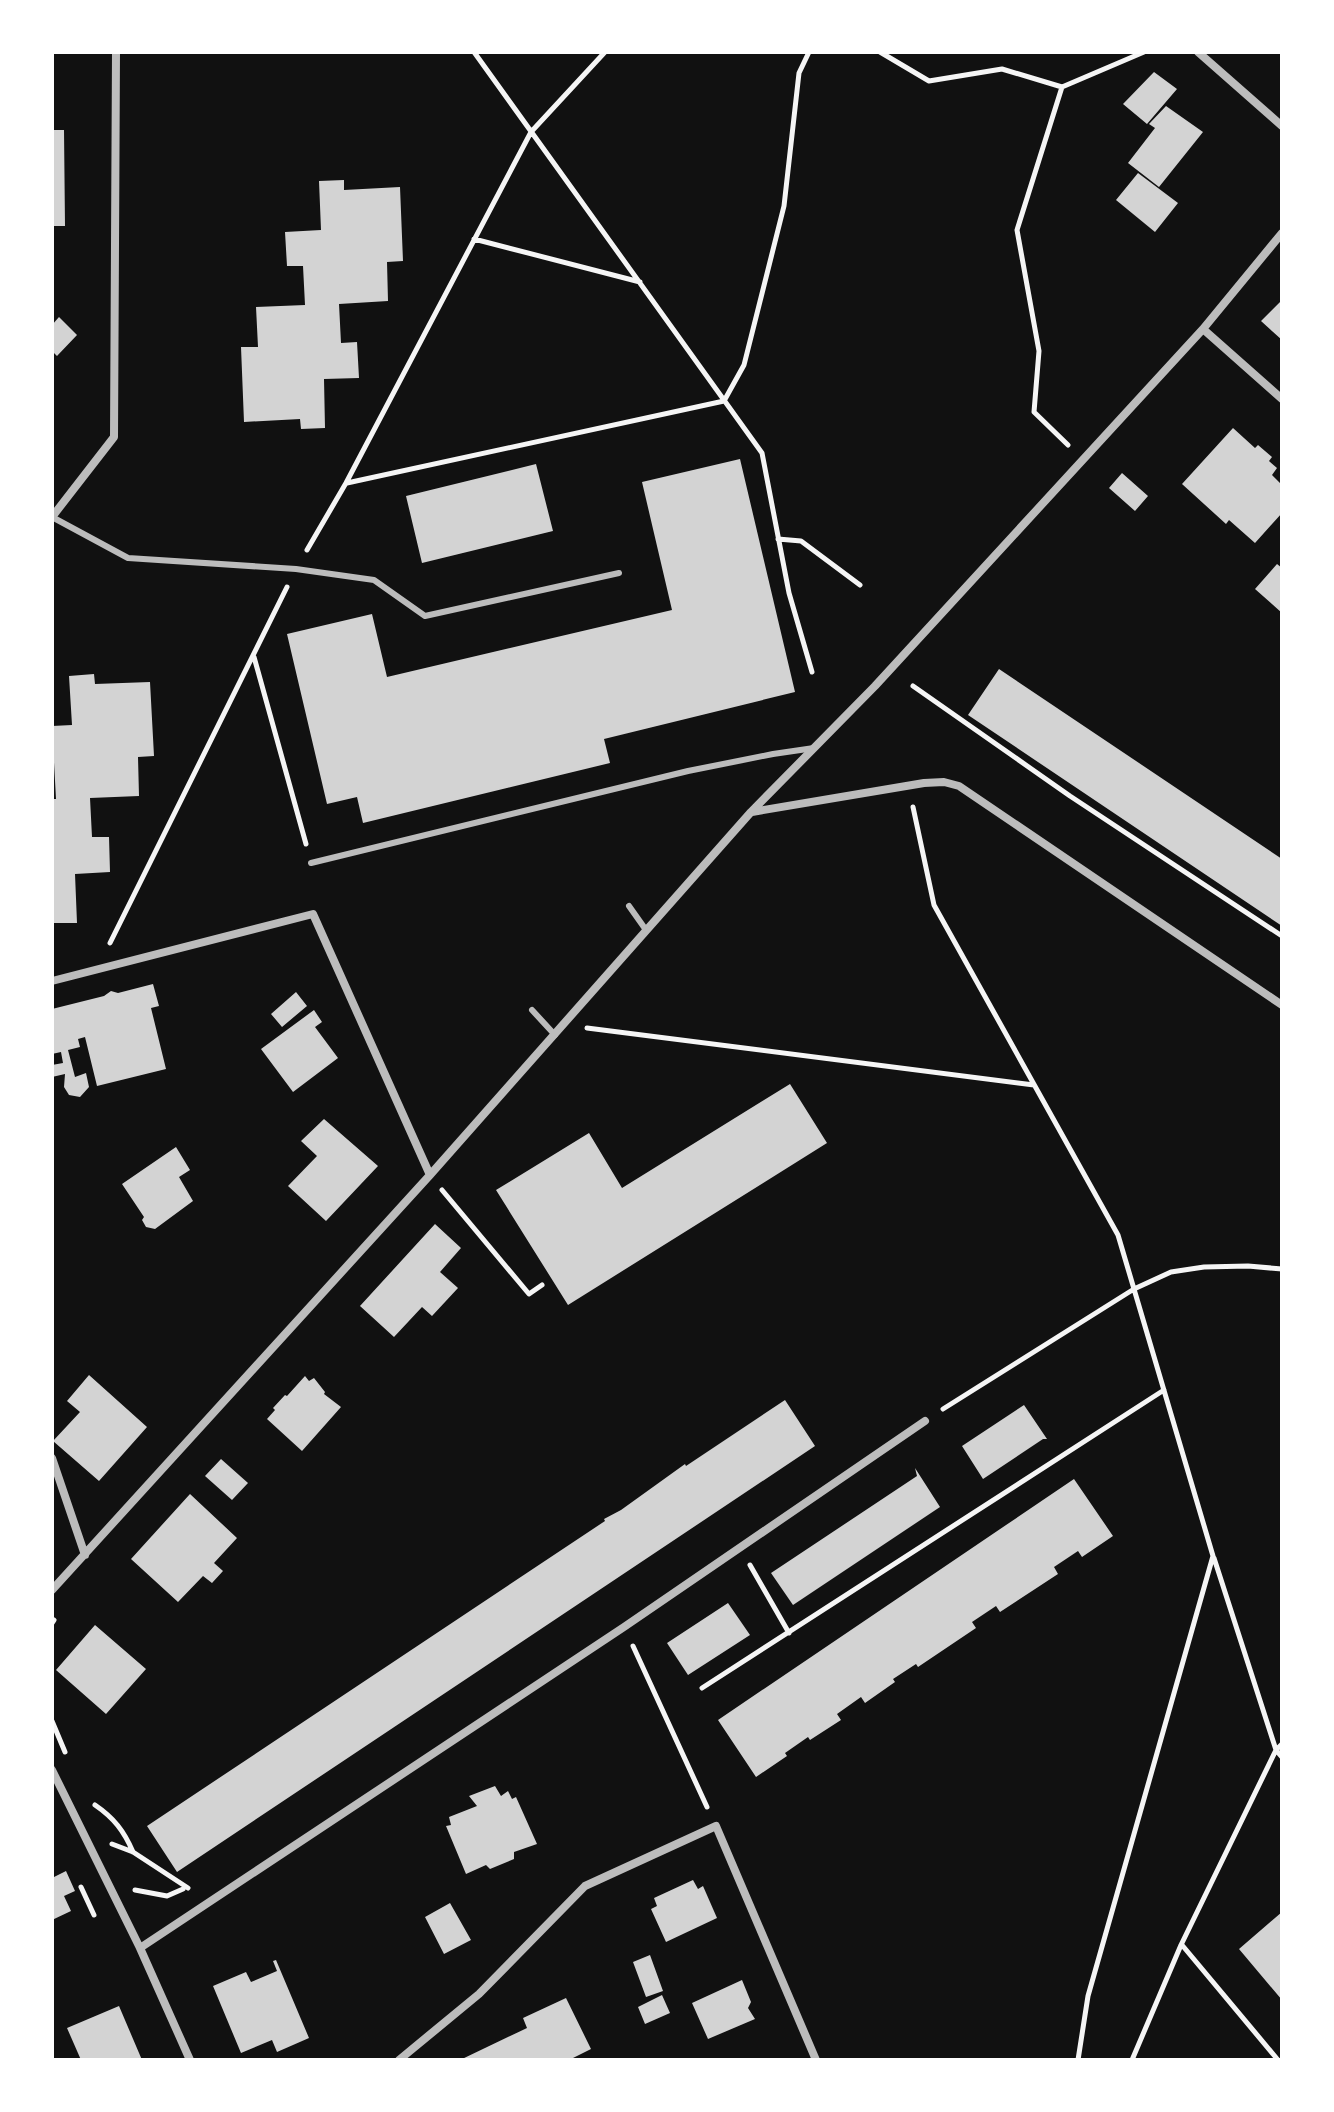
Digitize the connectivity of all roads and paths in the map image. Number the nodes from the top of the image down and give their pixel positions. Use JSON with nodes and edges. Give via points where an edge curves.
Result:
{"nodes":[{"id":1,"x":116,"y":52,"type":"edge"},
{"id":2,"x":474,"y":52,"type":"edge"},
{"id":3,"x":605,"y":52,"type":"edge"},
{"id":4,"x":809,"y":52,"type":"edge"},
{"id":5,"x":880,"y":52,"type":"edge"},
{"id":6,"x":1144,"y":52,"type":"edge"},
{"id":7,"x":1198,"y":52,"type":"edge"},
{"id":8,"x":1062,"y":87,"type":"junction"},
{"id":9,"x":1282,"y":126,"type":"edge"},
{"id":10,"x":531,"y":132,"type":"junction"},
{"id":11,"x":1282,"y":233,"type":"edge"},
{"id":12,"x":474,"y":239,"type":"junction"},
{"id":13,"x":641,"y":282,"type":"junction"},
{"id":14,"x":1203,"y":329,"type":"junction"},
{"id":15,"x":1282,"y":399,"type":"edge"},
{"id":16,"x":724,"y":401,"type":"junction"},
{"id":17,"x":1068,"y":445,"type":"dead end"},
{"id":18,"x":346,"y":483,"type":"junction"},
{"id":19,"x":52,"y":517,"type":"edge"},
{"id":20,"x":778,"y":539,"type":"junction"},
{"id":21,"x":296,"y":569,"type":"junction"},
{"id":22,"x":619,"y":573,"type":"dead end"},
{"id":23,"x":860,"y":585,"type":"dead end"},
{"id":24,"x":253,"y":656,"type":"junction"},
{"id":25,"x":812,"y":672,"type":"dead end"},
{"id":26,"x":913,"y":686,"type":"dead end"},
{"id":27,"x":815,"y":748,"type":"junction"},
{"id":28,"x":908,"y":786,"type":"junction"},
{"id":29,"x":751,"y":812,"type":"junction"},
{"id":30,"x":311,"y":863,"type":"joint"},
{"id":31,"x":629,"y":906,"type":"dead end"},
{"id":32,"x":646,"y":930,"type":"junction"},
{"id":33,"x":1282,"y":936,"type":"edge"},
{"id":34,"x":96,"y":970,"type":"junction"},
{"id":35,"x":52,"y":981,"type":"edge"},
{"id":36,"x":1282,"y":1005,"type":"edge"},
{"id":37,"x":532,"y":1010,"type":"dead end"},
{"id":38,"x":564,"y":1025,"type":"junction"},
{"id":39,"x":555,"y":1035,"type":"junction"},
{"id":40,"x":1035,"y":1085,"type":"junction"},
{"id":41,"x":430,"y":1175,"type":"junction"},
{"id":42,"x":1282,"y":1269,"type":"edge"},
{"id":43,"x":542,"y":1285,"type":"dead end"},
{"id":44,"x":1134,"y":1289,"type":"junction"},
{"id":45,"x":1164,"y":1390,"type":"junction"},
{"id":46,"x":925,"y":1421,"type":"joint"},
{"id":47,"x":52,"y":1458,"type":"edge"},
{"id":48,"x":739,"y":1547,"type":"junction"},
{"id":49,"x":85,"y":1555,"type":"junction"},
{"id":50,"x":1213,"y":1556,"type":"junction"},
{"id":51,"x":52,"y":1590,"type":"edge"},
{"id":52,"x":624,"y":1627,"type":"junction"},
{"id":53,"x":789,"y":1633,"type":"junction"},
{"id":54,"x":702,"y":1688,"type":"dead end"},
{"id":55,"x":1282,"y":1744,"type":"edge"},
{"id":56,"x":1276,"y":1750,"type":"junction"},
{"id":57,"x":1282,"y":1757,"type":"edge"},
{"id":58,"x":52,"y":1770,"type":"edge"},
{"id":59,"x":85,"y":1797,"type":"dead end"},
{"id":60,"x":716,"y":1826,"type":"junction"},
{"id":61,"x":104,"y":1842,"type":"dead end"},
{"id":62,"x":133,"y":1852,"type":"junction"},
{"id":63,"x":188,"y":1888,"type":"dead end"},
{"id":64,"x":1181,"y":1945,"type":"junction"},
{"id":65,"x":140,"y":1948,"type":"junction"},
{"id":66,"x":190,"y":2060,"type":"edge"},
{"id":67,"x":399,"y":2060,"type":"edge"},
{"id":68,"x":816,"y":2060,"type":"edge"},
{"id":69,"x":1078,"y":2060,"type":"edge"},
{"id":70,"x":1132,"y":2060,"type":"edge"},
{"id":71,"x":1278,"y":2060,"type":"edge"}],
"edges":[{"from":1,"to":19,"type":"street","via":[[114,437]]},
{"from":2,"to":10,"type":"path"},
{"from":3,"to":10,"type":"path"},
{"from":4,"to":16,"type":"path","via":[[799,73],[784,206],[744,365]]},
{"from":5,"to":8,"type":"path","via":[[929,81],[1002,69]]},
{"from":6,"to":8,"type":"path"},
{"from":7,"to":9,"type":"street"},
{"from":8,"to":17,"type":"path","via":[[1017,230],[1039,351],[1034,412]]},
{"from":10,"to":12,"type":"path"},
{"from":10,"to":13,"type":"path"},
{"from":11,"to":14,"type":"street"},
{"from":12,"to":13,"type":"path"},
{"from":12,"to":18,"type":"path"},
{"from":13,"to":16,"type":"path"},
{"from":14,"to":15,"type":"street"},
{"from":14,"to":27,"type":"street"},
{"from":16,"to":18,"type":"path"},
{"from":16,"to":20,"type":"path","via":[[762,453]]},
{"from":18,"to":21,"type":"path"},
{"from":19,"to":21,"type":"lane","via":[[128,558]]},
{"from":20,"to":23,"type":"path","via":[[801,541]]},
{"from":20,"to":25,"type":"path"},
{"from":21,"to":22,"type":"lane","via":[[374,580],[425,616]]},
{"from":21,"to":24,"type":"path"},
{"from":24,"to":30,"type":"path"},
{"from":24,"to":34,"type":"path"},
{"from":26,"to":33,"type":"path"},
{"from":27,"to":29,"type":"street"},
{"from":27,"to":30,"type":"lane","via":[[688,771]]},
{"from":28,"to":29,"type":"street"},
{"from":28,"to":36,"type":"street","via":[[959,786]]},
{"from":28,"to":40,"type":"path","via":[[934,905]]},
{"from":29,"to":32,"type":"street"},
{"from":31,"to":32,"type":"lane"},
{"from":32,"to":38,"type":"street"},
{"from":34,"to":35,"type":"street"},
{"from":34,"to":41,"type":"street","via":[[313,914]]},
{"from":37,"to":39,"type":"lane"},
{"from":38,"to":39,"type":"street"},
{"from":38,"to":40,"type":"path"},
{"from":39,"to":41,"type":"street"},
{"from":40,"to":44,"type":"path","via":[[1118,1235]]},
{"from":41,"to":43,"type":"path","via":[[529,1294]]},
{"from":41,"to":49,"type":"street"},
{"from":42,"to":44,"type":"path","via":[[1204,1267],[1171,1272]]},
{"from":44,"to":45,"type":"path"},
{"from":44,"to":46,"type":"path"},
{"from":45,"to":50,"type":"path"},
{"from":45,"to":53,"type":"path"},
{"from":46,"to":48,"type":"street"},
{"from":47,"to":49,"type":"street"},
{"from":48,"to":52,"type":"street"},
{"from":48,"to":53,"type":"path"},
{"from":49,"to":51,"type":"street"},
{"from":50,"to":56,"type":"path"},
{"from":50,"to":69,"type":"path","via":[[1088,1996]]},
{"from":52,"to":60,"type":"path"},
{"from":52,"to":65,"type":"street"},
{"from":53,"to":54,"type":"path"},
{"from":55,"to":56,"type":"path"},
{"from":56,"to":57,"type":"path"},
{"from":56,"to":64,"type":"path"},
{"from":58,"to":65,"type":"street"},
{"from":59,"to":62,"type":"path","via":[[125,1833]]},
{"from":60,"to":67,"type":"street","via":[[585,1886],[479,1994]]},
{"from":60,"to":68,"type":"street"},
{"from":61,"to":62,"type":"path"},
{"from":62,"to":63,"type":"path"},
{"from":64,"to":70,"type":"path"},
{"from":64,"to":71,"type":"path"},
{"from":65,"to":66,"type":"street"}]}
